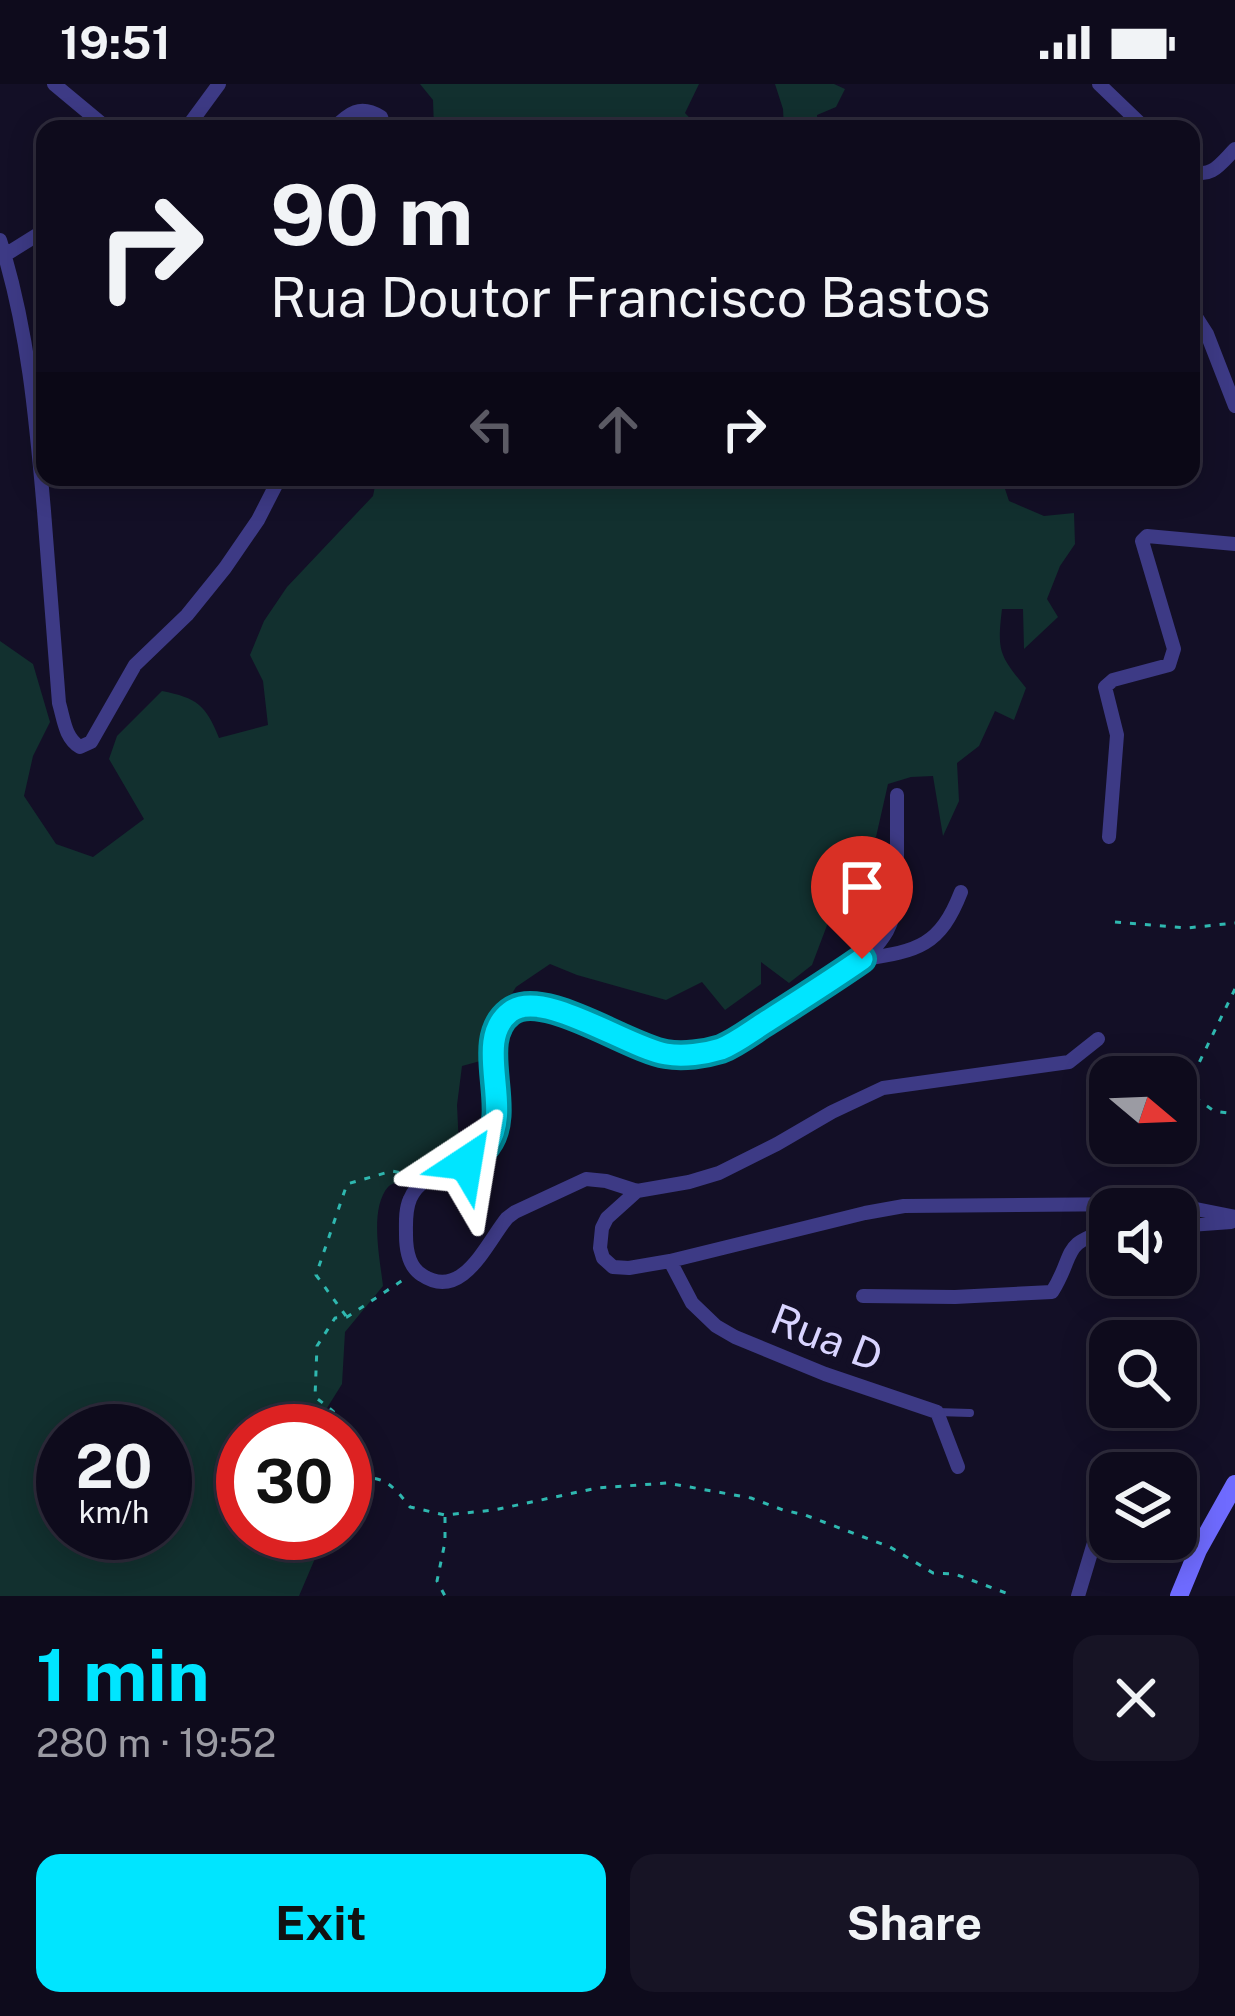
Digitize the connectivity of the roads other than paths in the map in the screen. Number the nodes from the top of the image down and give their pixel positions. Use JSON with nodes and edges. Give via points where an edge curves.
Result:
{"nodes":[{"id":1,"x":54,"y":84,"type":"edge"},
{"id":2,"x":219,"y":84,"type":"edge"},
{"id":3,"x":1099,"y":84,"type":"edge"},
{"id":4,"x":97,"y":120,"type":"edge"},
{"id":5,"x":193,"y":120,"type":"edge"},
{"id":6,"x":342,"y":120,"type":"edge"},
{"id":7,"x":382,"y":120,"type":"edge"},
{"id":8,"x":1137,"y":120,"type":"edge"},
{"id":9,"x":1235,"y":149,"type":"edge"},
{"id":10,"x":1200,"y":174,"type":"edge"},
{"id":11,"x":36,"y":234,"type":"edge"},
{"id":12,"x":2,"y":247,"type":"edge"},
{"id":13,"x":1200,"y":323,"type":"edge"},
{"id":14,"x":36,"y":397,"type":"edge"},
{"id":15,"x":1235,"y":406,"type":"edge"},
{"id":16,"x":45,"y":486,"type":"edge"},
{"id":17,"x":275,"y":486,"type":"edge"},
{"id":18,"x":1235,"y":544,"type":"edge"},
{"id":19,"x":897,"y":795,"type":"dead end"},
{"id":20,"x":1109,"y":837,"type":"dead end"},
{"id":21,"x":961,"y":892,"type":"dead end"},
{"id":22,"x":862,"y":959,"type":"junction"},
{"id":23,"x":1098,"y":1039,"type":"dead end"},
{"id":24,"x":637,"y":1191,"type":"junction"},
{"id":25,"x":1235,"y":1219,"type":"edge"},
{"id":26,"x":1197,"y":1224,"type":"edge"},
{"id":27,"x":1089,"y":1236,"type":"edge"},
{"id":28,"x":670,"y":1262,"type":"junction"},
{"id":29,"x":863,"y":1296,"type":"dead end"},
{"id":30,"x":937,"y":1412,"type":"junction"},
{"id":31,"x":970,"y":1412,"type":"dead end"},
{"id":32,"x":958,"y":1467,"type":"dead end"},
{"id":33,"x":1235,"y":1484,"type":"edge"},
{"id":34,"x":1089,"y":1559,"type":"edge"},
{"id":35,"x":1078,"y":1596,"type":"edge"},
{"id":36,"x":1179,"y":1596,"type":"edge"}],
"edges":[{"from":1,"to":4,"type":"street"},
{"from":2,"to":5,"type":"street"},
{"from":3,"to":8,"type":"street"},
{"from":6,"to":7,"type":"street","via":[[362,110]]},
{"from":9,"to":10,"type":"street"},
{"from":11,"to":12,"type":"street"},
{"from":12,"to":14,"type":"street"},
{"from":13,"to":15,"type":"street"},
{"from":16,"to":17,"type":"street","via":[[59,703],[80,747],[91,742],[136,665],[225,568]]},
{"from":18,"to":20,"type":"street","via":[[1147,536],[1141,545],[1174,649],[1168,665],[1105,687],[1117,735]]},
{"from":19,"to":22,"type":"street","via":[[895,912]]},
{"from":21,"to":22,"type":"street","via":[[946,926],[929,941]]},
{"from":22,"to":24,"type":"street","via":[[725,1047],[698,1054],[642,1048],[561,1012],[518,1008],[494,1040],[490,1141],[416,1188],[406,1243],[416,1271],[453,1283],[507,1218],[586,1179]]},
{"from":23,"to":24,"type":"street","via":[[1069,1062],[883,1088],[718,1173]]},
{"from":24,"to":28,"type":"street","via":[[607,1218],[603,1258],[619,1269]]},
{"from":25,"to":26,"type":"street"},
{"from":25,"to":28,"type":"street","via":[[1141,1204],[904,1206]]},
{"from":27,"to":29,"type":"street","via":[[1074,1244],[1052,1292]]},
{"from":28,"to":30,"type":"street","name":"Rua D","via":[[692,1304],[735,1337]]},
{"from":30,"to":31,"type":"lane"},
{"from":30,"to":32,"type":"street"},
{"from":33,"to":36,"type":"main road"},
{"from":34,"to":35,"type":"street"}]}
